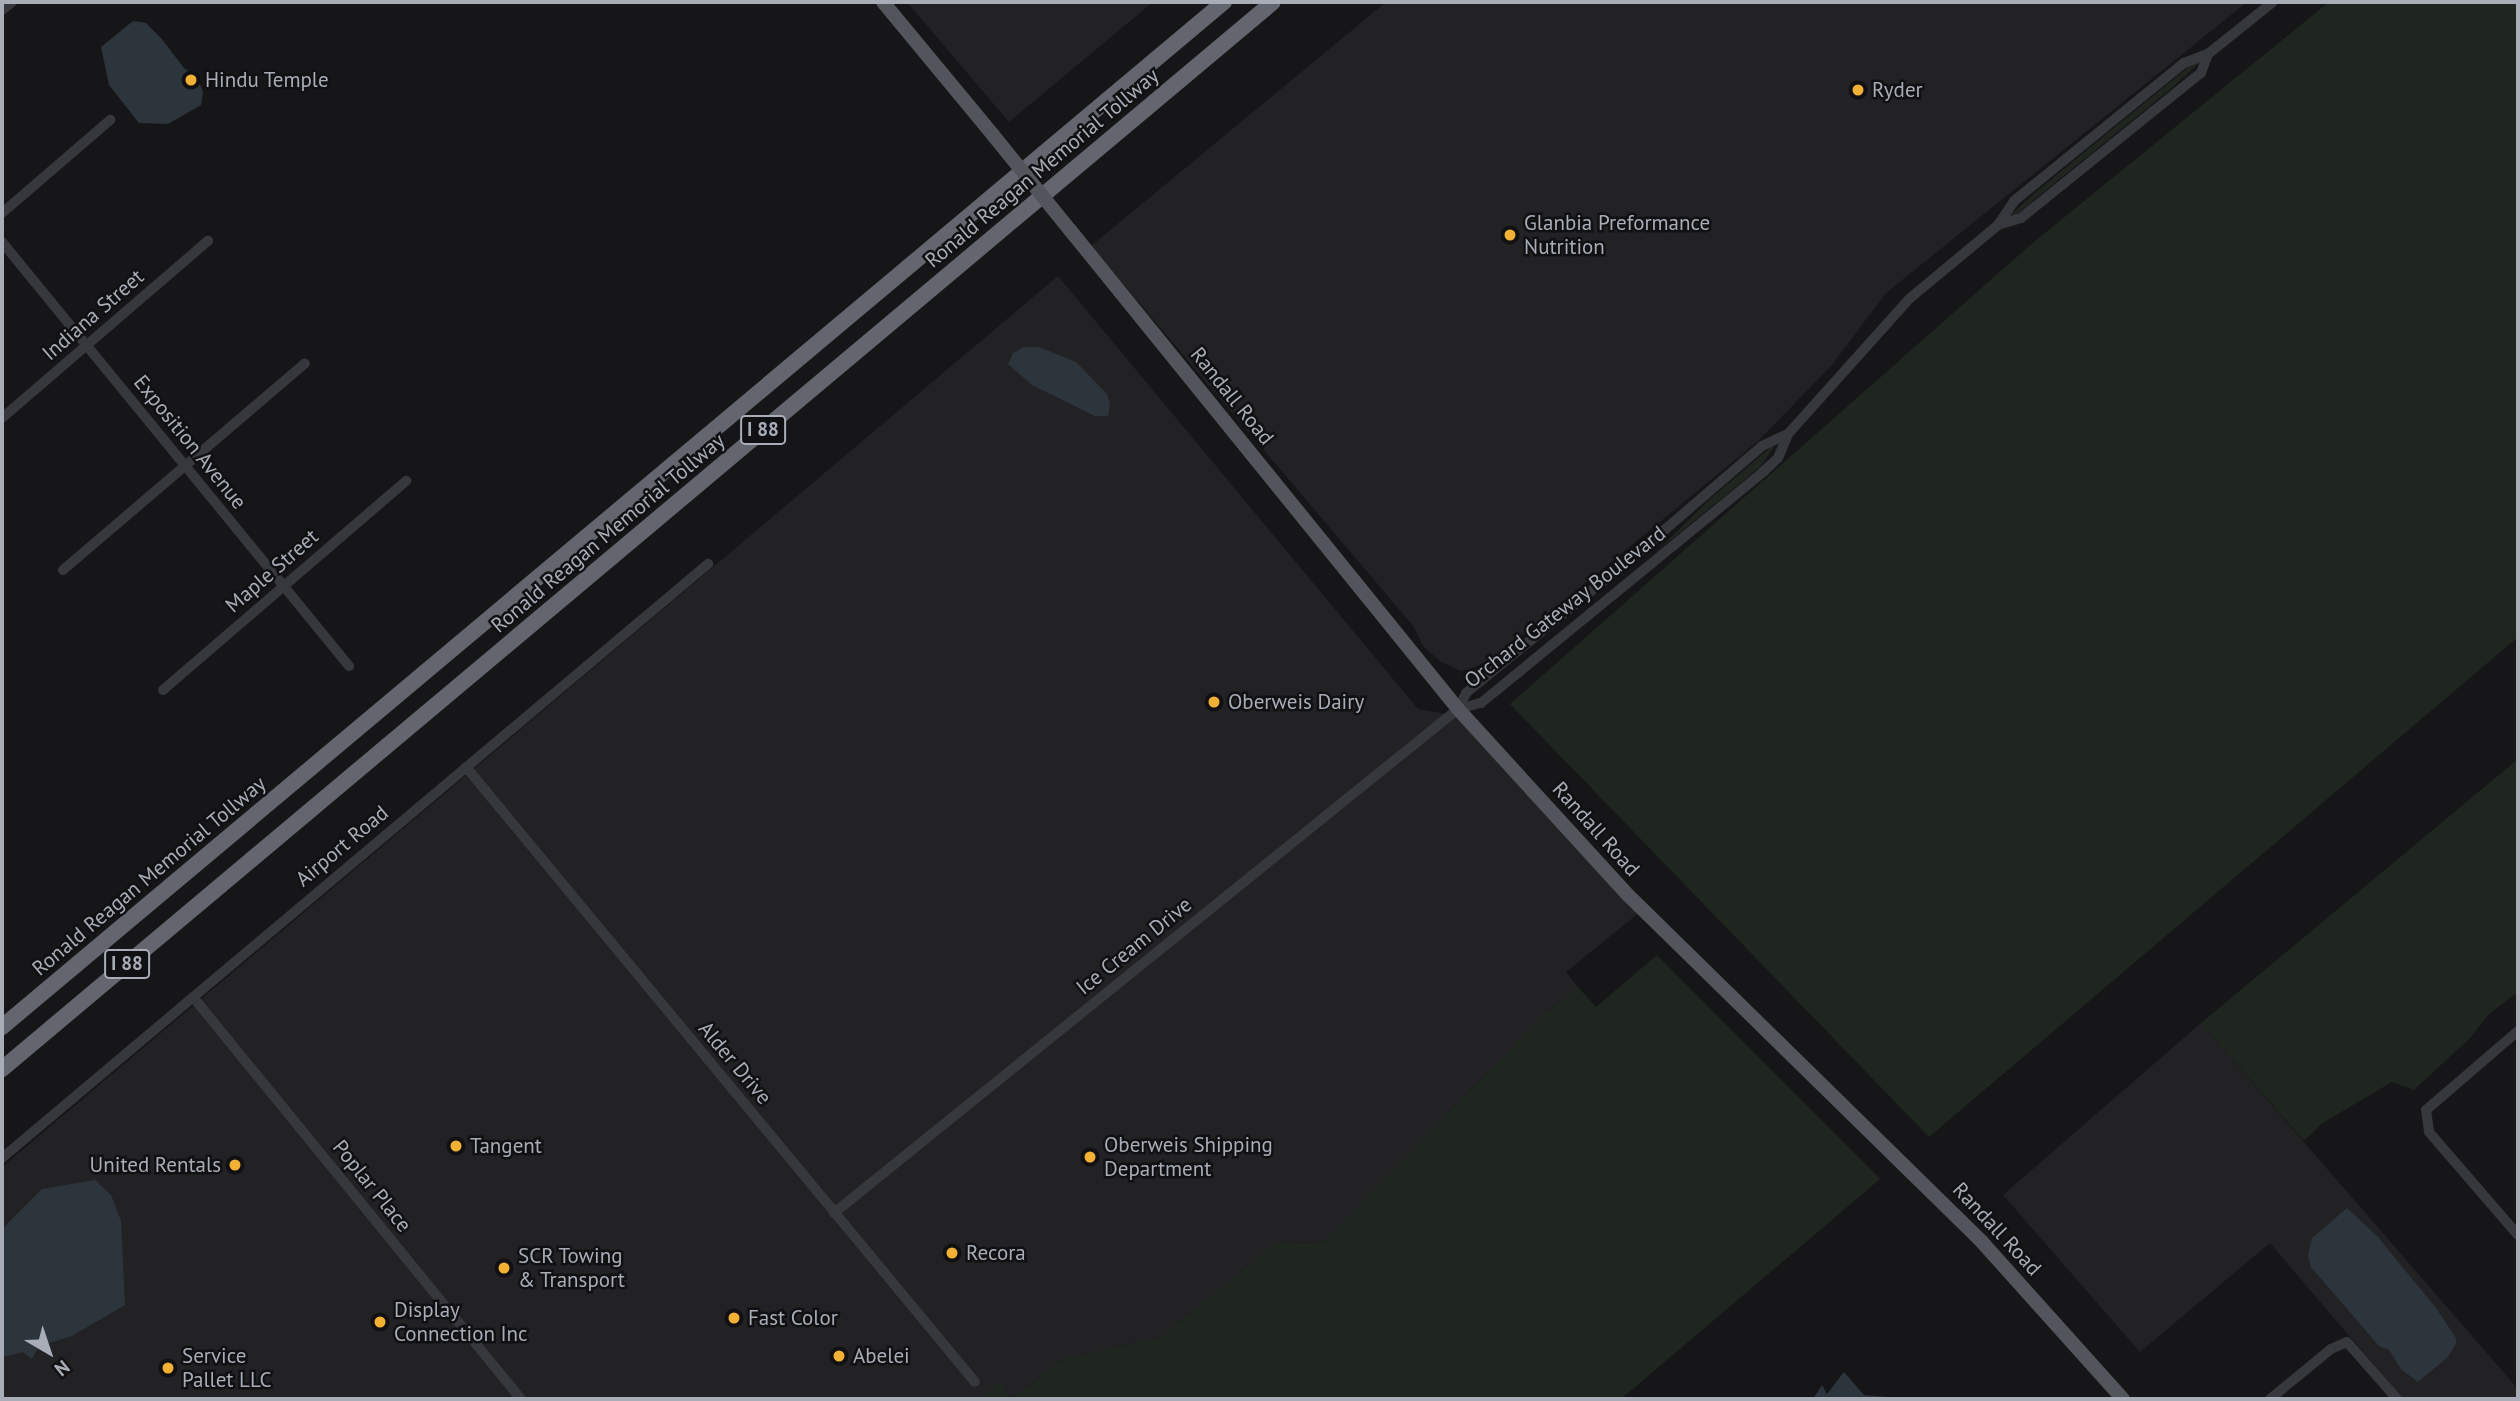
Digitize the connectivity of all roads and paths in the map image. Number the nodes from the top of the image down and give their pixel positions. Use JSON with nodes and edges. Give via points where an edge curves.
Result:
{"nodes":[{"id":1,"x":12,"y":2,"type":"edge"},
{"id":2,"x":883,"y":2,"type":"edge"},
{"id":3,"x":1224,"y":2,"type":"edge"},
{"id":4,"x":1273,"y":2,"type":"edge"},
{"id":5,"x":2273,"y":2,"type":"edge"},
{"id":6,"x":2,"y":10,"type":"edge"},
{"id":7,"x":2208,"y":54,"type":"junction"},
{"id":8,"x":110,"y":120,"type":"dead end"},
{"id":9,"x":2,"y":213,"type":"edge"},
{"id":10,"x":1998,"y":225,"type":"junction"},
{"id":11,"x":208,"y":241,"type":"dead end"},
{"id":12,"x":2,"y":242,"type":"edge"},
{"id":13,"x":86,"y":345,"type":"junction"},
{"id":14,"x":305,"y":363,"type":"dead end"},
{"id":15,"x":2,"y":418,"type":"edge"},
{"id":16,"x":1788,"y":434,"type":"junction"},
{"id":17,"x":185,"y":466,"type":"junction"},
{"id":18,"x":406,"y":481,"type":"dead end"},
{"id":19,"x":708,"y":564,"type":"dead end"},
{"id":20,"x":63,"y":570,"type":"dead end"},
{"id":21,"x":284,"y":586,"type":"junction"},
{"id":22,"x":349,"y":666,"type":"dead end"},
{"id":23,"x":163,"y":690,"type":"dead end"},
{"id":24,"x":1458,"y":709,"type":"junction"},
{"id":25,"x":466,"y":767,"type":"junction"},
{"id":26,"x":193,"y":997,"type":"junction"},
{"id":27,"x":2,"y":1027,"type":"edge"},
{"id":28,"x":2518,"y":1031,"type":"edge"},
{"id":29,"x":2,"y":1069,"type":"edge"},
{"id":30,"x":2,"y":1158,"type":"edge"},
{"id":31,"x":834,"y":1213,"type":"junction"},
{"id":32,"x":2518,"y":1235,"type":"edge"},
{"id":33,"x":975,"y":1382,"type":"dead end"},
{"id":34,"x":521,"y":1399,"type":"edge"},
{"id":35,"x":2123,"y":1399,"type":"edge"},
{"id":36,"x":2270,"y":1399,"type":"edge"},
{"id":37,"x":2397,"y":1399,"type":"edge"}],
"edges":[{"from":1,"to":6,"type":"street"},
{"from":2,"to":24,"type":"main road","name":"Randall Road","bridge":true},
{"from":3,"to":27,"type":"highway","name":"Ronald Reagan Memorial Tollway","number":"I 88"},
{"from":4,"to":29,"type":"highway","name":"Ronald Reagan Memorial Tollway","number":"I 88"},
{"from":5,"to":7,"type":"street","name":"Orchard Gateway Boulevard"},
{"from":7,"to":10,"type":"street","name":"Orchard Gateway Boulevard","via":[[2184,63],[2014,201]]},
{"from":7,"to":10,"type":"street","name":"Orchard Gateway Boulevard","via":[[2201,73],[2021,218]]},
{"from":8,"to":9,"type":"street"},
{"from":10,"to":16,"type":"street","name":"Orchard Gateway Boulevard","via":[[1909,299]]},
{"from":11,"to":13,"type":"street","name":"Indiana Street"},
{"from":12,"to":13,"type":"street","name":"Exposition Avenue"},
{"from":13,"to":15,"type":"street","name":"Indiana Street"},
{"from":13,"to":17,"type":"street","name":"Exposition Avenue"},
{"from":14,"to":17,"type":"street"},
{"from":16,"to":24,"type":"street","name":"Orchard Gateway Boulevard","via":[[1762,446],[1718,482],[1466,693]]},
{"from":16,"to":24,"type":"street","name":"Orchard Gateway Boulevard","via":[[1778,458],[1741,491],[1481,703]]},
{"from":17,"to":20,"type":"street"},
{"from":17,"to":21,"type":"street","name":"Exposition Avenue"},
{"from":18,"to":21,"type":"street","name":"Maple Street"},
{"from":19,"to":25,"type":"street","name":"Airport Road"},
{"from":21,"to":22,"type":"street","name":"Exposition Avenue"},
{"from":21,"to":23,"type":"street","name":"Maple Street"},
{"from":24,"to":31,"type":"street","name":"Ice Cream Drive"},
{"from":24,"to":35,"type":"main road","name":"Randall Road","via":[[1629,897],[1982,1242]]},
{"from":25,"to":26,"type":"street","name":"Airport Road"},
{"from":25,"to":31,"type":"street","name":"Alder Drive"},
{"from":26,"to":30,"type":"street","name":"Airport Road"},
{"from":26,"to":34,"type":"street","name":"Poplar Place"},
{"from":28,"to":32,"type":"street","via":[[2426,1110],[2426,1125]]},
{"from":31,"to":33,"type":"street","name":"Alder Drive"},
{"from":36,"to":37,"type":"street","via":[[2331,1349],[2347,1342]]}]}
